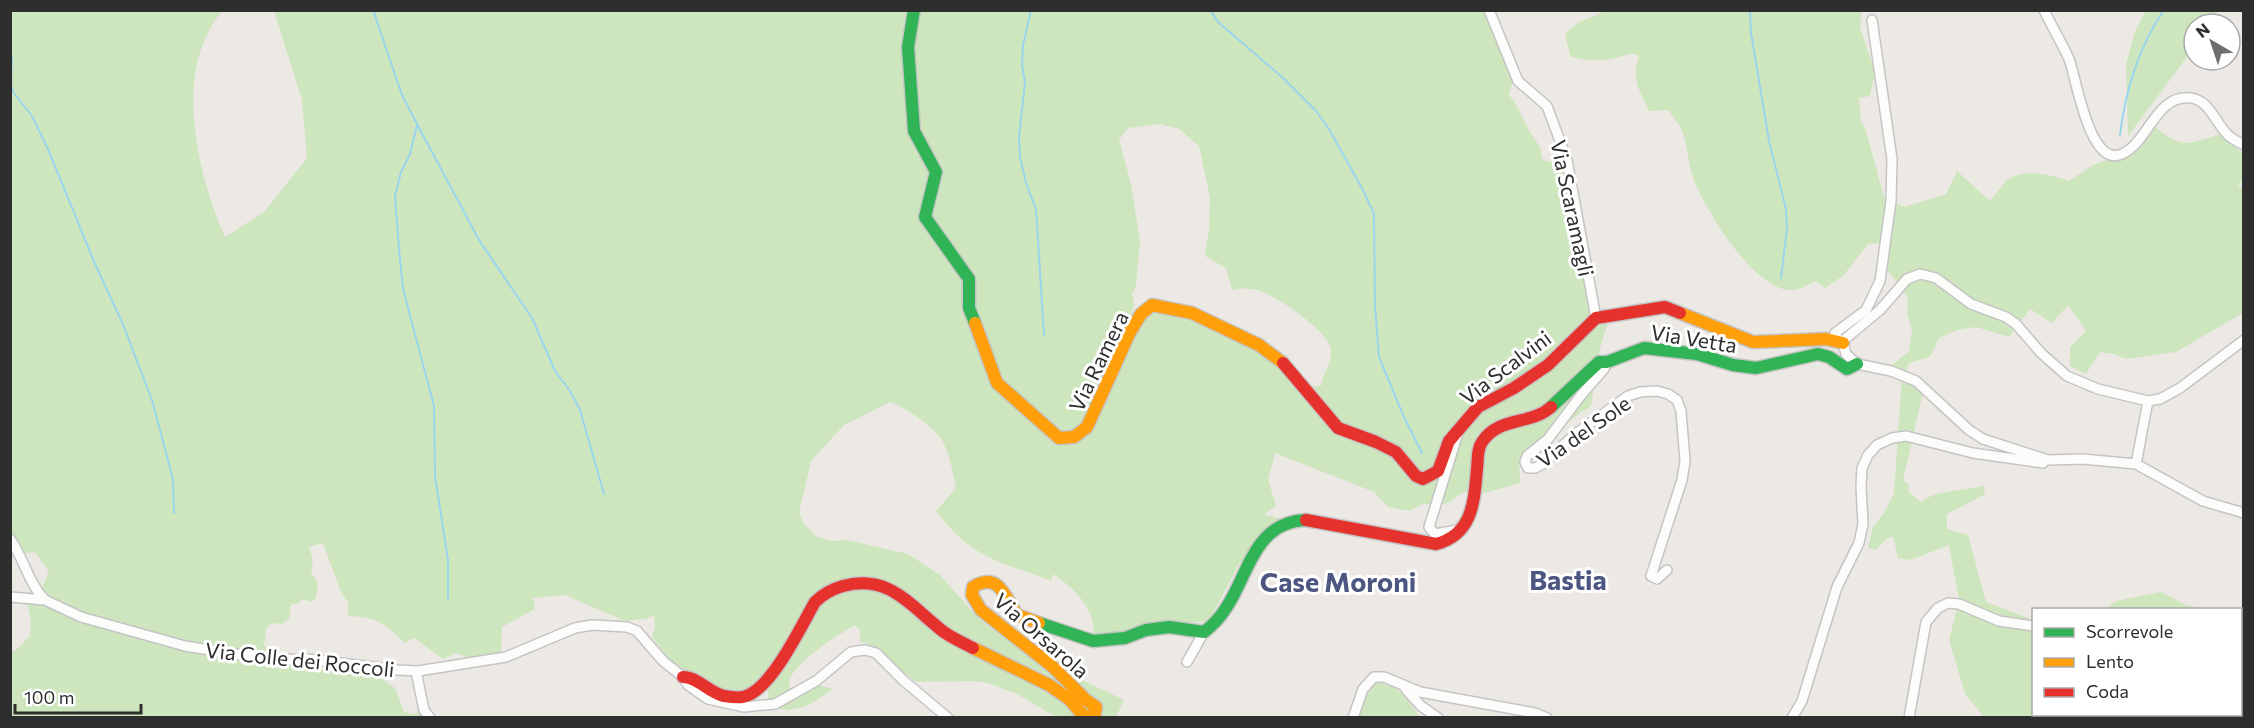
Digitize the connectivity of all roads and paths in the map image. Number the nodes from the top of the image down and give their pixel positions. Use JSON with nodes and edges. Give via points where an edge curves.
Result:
{"nodes":[{"id":1,"x":914,"y":10,"type":"edge"},
{"id":2,"x":1489,"y":10,"type":"edge"},
{"id":3,"x":2044,"y":10,"type":"edge"},
{"id":4,"x":1872,"y":20,"type":"dead end"},
{"id":5,"x":2244,"y":145,"type":"edge"},
{"id":6,"x":1596,"y":318,"type":"junction"},
{"id":7,"x":2244,"y":340,"type":"edge"},
{"id":8,"x":1841,"y":342,"type":"junction"},
{"id":9,"x":1607,"y":362,"type":"junction"},
{"id":10,"x":1857,"y":364,"type":"junction"},
{"id":11,"x":2148,"y":401,"type":"junction"},
{"id":12,"x":1458,"y":431,"type":"junction"},
{"id":13,"x":2048,"y":460,"type":"junction"},
{"id":14,"x":2136,"y":464,"type":"junction"},
{"id":15,"x":2244,"y":513,"type":"edge"},
{"id":16,"x":1463,"y":529,"type":"junction"},
{"id":17,"x":10,"y":539,"type":"edge"},
{"id":18,"x":1667,"y":570,"type":"dead end"},
{"id":19,"x":10,"y":597,"type":"edge"},
{"id":20,"x":45,"y":600,"type":"junction"},
{"id":21,"x":2032,"y":626,"type":"edge"},
{"id":22,"x":1204,"y":632,"type":"junction"},
{"id":23,"x":1187,"y":662,"type":"dead end"},
{"id":24,"x":418,"y":671,"type":"junction"},
{"id":25,"x":683,"y":677,"type":"junction"},
{"id":26,"x":1403,"y":686,"type":"junction"},
{"id":27,"x":430,"y":717,"type":"edge"},
{"id":28,"x":948,"y":717,"type":"edge"},
{"id":29,"x":1353,"y":717,"type":"edge"},
{"id":30,"x":1438,"y":717,"type":"edge"},
{"id":31,"x":1547,"y":717,"type":"edge"},
{"id":32,"x":1792,"y":717,"type":"edge"},
{"id":33,"x":1909,"y":717,"type":"edge"}],
"edges":[{"from":1,"to":12,"type":"street","name":"Via Ramera","via":[[908,47],[914,131],[936,172],[925,217],[969,279],[969,308],[997,383],[1050,432],[1071,439],[1087,427],[1130,332],[1152,305],[1192,314],[1259,345],[1279,359],[1338,428],[1396,452],[1419,478],[1428,478],[1438,471],[1449,441]]},
{"from":2,"to":6,"type":"street","name":"Via Scaramagli","via":[[1518,81],[1547,106],[1567,160]]},
{"from":3,"to":5,"type":"street","via":[[2069,58],[2081,110],[2108,154],[2123,154],[2164,107],[2190,98],[2209,109],[2228,135]]},
{"from":4,"to":8,"type":"street","via":[[1892,159],[1891,201],[1880,281],[1866,310],[1834,333]]},
{"from":6,"to":8,"type":"street","via":[[1665,307],[1754,342]]},
{"from":6,"to":12,"type":"street","name":"Via Scalvini","via":[[1548,364],[1478,407]]},
{"from":7,"to":11,"type":"street","via":[[2180,388]]},
{"from":8,"to":10,"type":"street","via":[[1846,354]]},
{"from":8,"to":11,"type":"street","via":[[1880,310],[1907,279],[1929,275],[1971,304],[2016,324],[2067,376],[2098,389]]},
{"from":9,"to":10,"type":"street","name":"Via Vetta","via":[[1644,348],[1697,354],[1756,368],[1818,354],[1847,369]]},
{"from":9,"to":16,"type":"street","name":"Via Vetta","via":[[1599,362],[1542,415],[1510,421],[1483,440]]},
{"from":9,"to":18,"type":"street","name":"Via del Sole","via":[[1548,439],[1525,462],[1528,468],[1543,464],[1574,435],[1628,396],[1657,391],[1677,400],[1684,451],[1682,480],[1651,576],[1657,579]]},
{"from":10,"to":13,"type":"street","via":[[1916,381],[1983,439]]},
{"from":11,"to":14,"type":"street"},
{"from":12,"to":16,"type":"street","name":"Via Scalvini","via":[[1429,527],[1435,534]]},
{"from":13,"to":14,"type":"street"},
{"from":13,"to":32,"type":"street","via":[[2042,464],[1973,453],[1906,436],[1876,445],[1862,468],[1863,524],[1859,543],[1837,587],[1802,701]]},
{"from":14,"to":15,"type":"street","via":[[2203,501]]},
{"from":16,"to":22,"type":"street","via":[[1455,538],[1436,544],[1333,523],[1290,523],[1252,553],[1235,596],[1223,615]]},
{"from":17,"to":20,"type":"street"},
{"from":19,"to":20,"type":"street","name":"Via Colle dei Roccoli"},
{"from":20,"to":24,"type":"street","name":"Via Colle dei Roccoli","via":[[81,617],[185,646],[272,660],[307,659]]},
{"from":21,"to":33,"type":"street","via":[[1999,621],[1959,604],[1948,603],[1938,608],[1926,622]]},
{"from":22,"to":23,"type":"street"},
{"from":22,"to":25,"type":"street","name":"Via Orsarola","via":[[1169,627],[1093,641],[1017,615],[1006,594],[992,582],[985,580],[973,587],[972,595],[981,610],[1096,707],[1090,717],[1049,685],[942,631],[907,599],[879,584],[855,583],[823,594],[815,602],[774,670],[745,697],[723,696],[691,677]]},
{"from":24,"to":25,"type":"street","name":"Via Colle dei Roccoli","via":[[507,657],[558,634],[592,625],[633,629]]},
{"from":24,"to":27,"type":"street","name":"Via Colle dei Roccoli","via":[[424,710]]},
{"from":25,"to":28,"type":"street","name":"Via Colle dei Roccoli","via":[[688,686],[708,699],[744,707],[770,706],[816,681],[851,652],[865,650],[880,657]]},
{"from":26,"to":29,"type":"street","via":[[1374,677],[1364,688]]},
{"from":26,"to":30,"type":"street","via":[[1421,706]]},
{"from":26,"to":31,"type":"street"}]}
